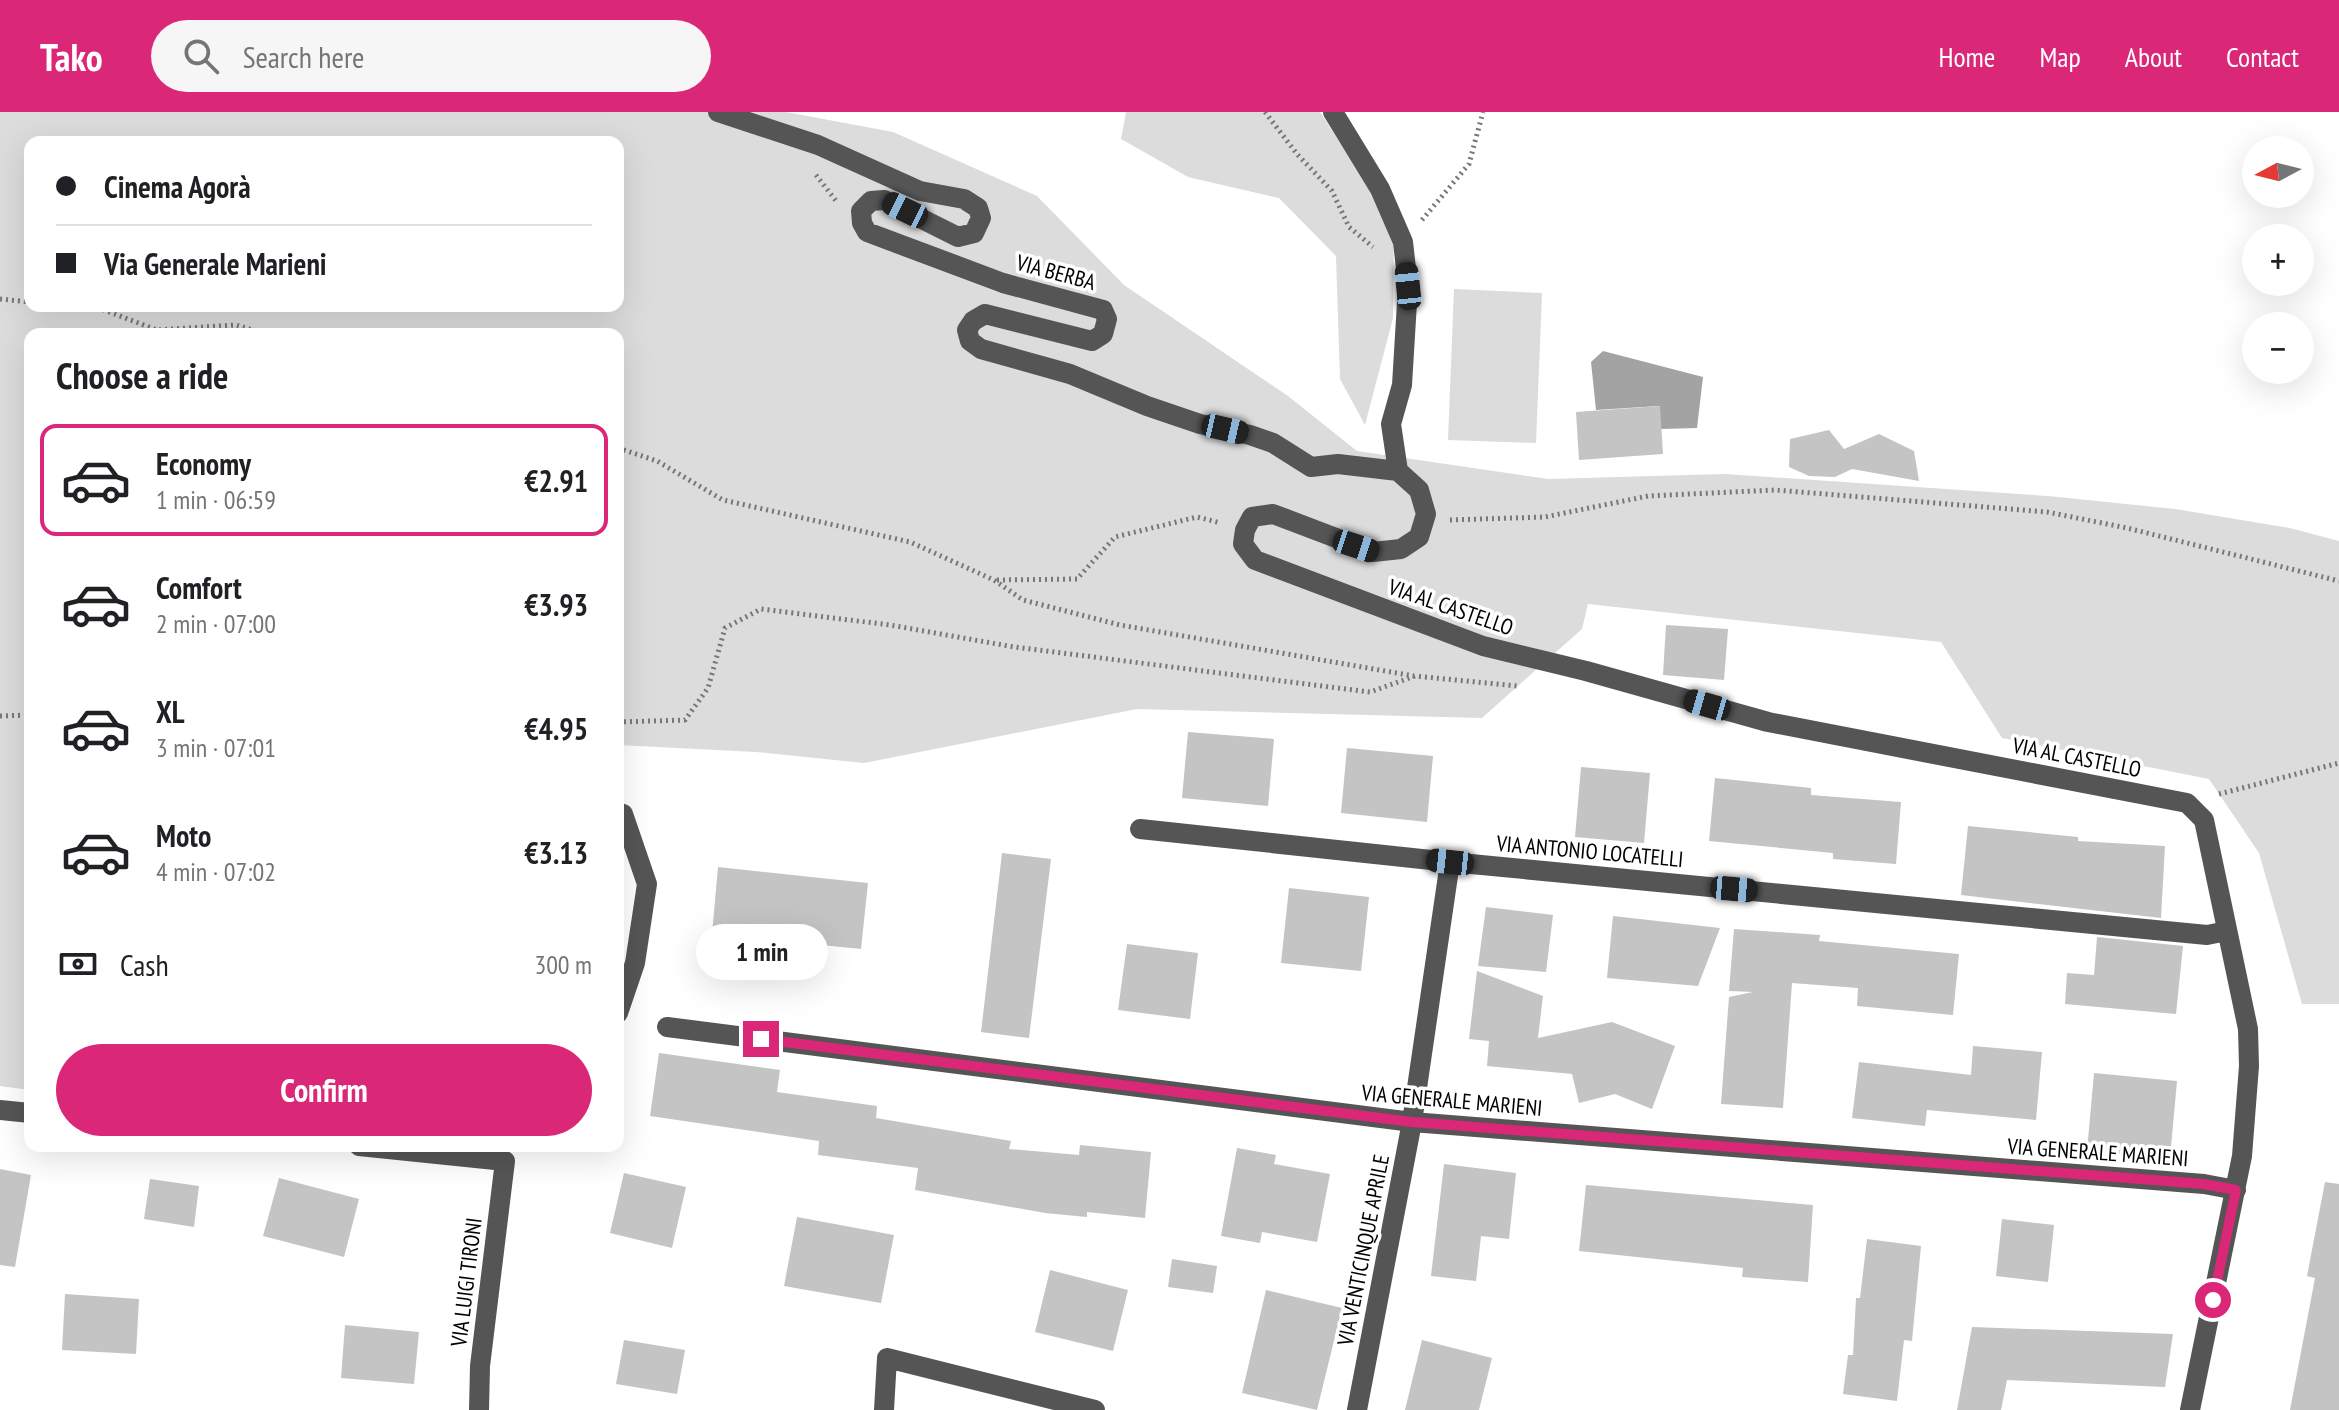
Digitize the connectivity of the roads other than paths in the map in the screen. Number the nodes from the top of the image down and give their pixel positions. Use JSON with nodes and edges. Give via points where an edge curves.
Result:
{"nodes":[{"id":1,"x":718,"y":112,"type":"edge"},
{"id":2,"x":1333,"y":112,"type":"edge"},
{"id":3,"x":1398,"y":471,"type":"junction"},
{"id":4,"x":624,"y":817,"type":"edge"},
{"id":5,"x":1140,"y":829,"type":"dead end"},
{"id":6,"x":1450,"y":862,"type":"junction"},
{"id":7,"x":2227,"y":931,"type":"junction"},
{"id":8,"x":624,"y":995,"type":"edge"},
{"id":9,"x":667,"y":1027,"type":"dead end"},
{"id":10,"x":0,"y":1110,"type":"edge"},
{"id":11,"x":24,"y":1112,"type":"edge"},
{"id":12,"x":1412,"y":1122,"type":"junction"},
{"id":13,"x":489,"y":1152,"type":"edge"},
{"id":14,"x":511,"y":1153,"type":"edge"},
{"id":15,"x":2236,"y":1190,"type":"junction"},
{"id":16,"x":479,"y":1410,"type":"edge"},
{"id":17,"x":884,"y":1410,"type":"edge"},
{"id":18,"x":1095,"y":1410,"type":"edge"},
{"id":19,"x":1357,"y":1410,"type":"edge"},
{"id":20,"x":2190,"y":1410,"type":"edge"}],
"edges":[{"from":1,"to":3,"type":"street","name":"VIA BERBA","via":[[806,141],[920,191],[964,199],[978,208],[981,218],[974,233],[958,237],[884,200],[871,201],[861,211],[861,221],[867,232],[1003,283],[1103,310],[1107,319],[1103,334],[1092,341],[985,314],[967,330],[970,341],[981,349],[1070,374],[1200,424],[1273,443],[1311,467],[1338,464]]},
{"from":2,"to":3,"type":"street","via":[[1380,189],[1403,242],[1408,286],[1402,385],[1391,424]]},
{"from":3,"to":7,"type":"street","name":"VIA AL CASTELLO","via":[[1419,490],[1426,514],[1419,537],[1401,549],[1373,552],[1273,514],[1252,517],[1243,544],[1255,560],[1483,646],[1768,722],[2187,803],[2204,820]]},
{"from":4,"to":8,"type":"street","via":[[647,884],[635,963]]},
{"from":5,"to":6,"type":"street","name":"VIA ANTONIO LOCATELLI"},
{"from":6,"to":7,"type":"street","name":"VIA ANTONIO LOCATELLI","via":[[2207,935]]},
{"from":6,"to":12,"type":"street","name":"VIA VENTICINQUE APRILE"},
{"from":7,"to":15,"type":"street","via":[[2248,1029],[2248,1091]]},
{"from":9,"to":12,"type":"street","name":"VIA GENERALE MARIENI"},
{"from":10,"to":11,"type":"street"},
{"from":12,"to":15,"type":"street","name":"VIA GENERALE MARIENI"},
{"from":12,"to":19,"type":"street","name":"VIA VENTICINQUE APRILE"},
{"from":13,"to":14,"type":"street"},
{"from":14,"to":16,"type":"street","name":"VIA LUIGI TIRONI","via":[[480,1366]]},
{"from":15,"to":20,"type":"street"},
{"from":17,"to":18,"type":"street","via":[[887,1358]]}]}
